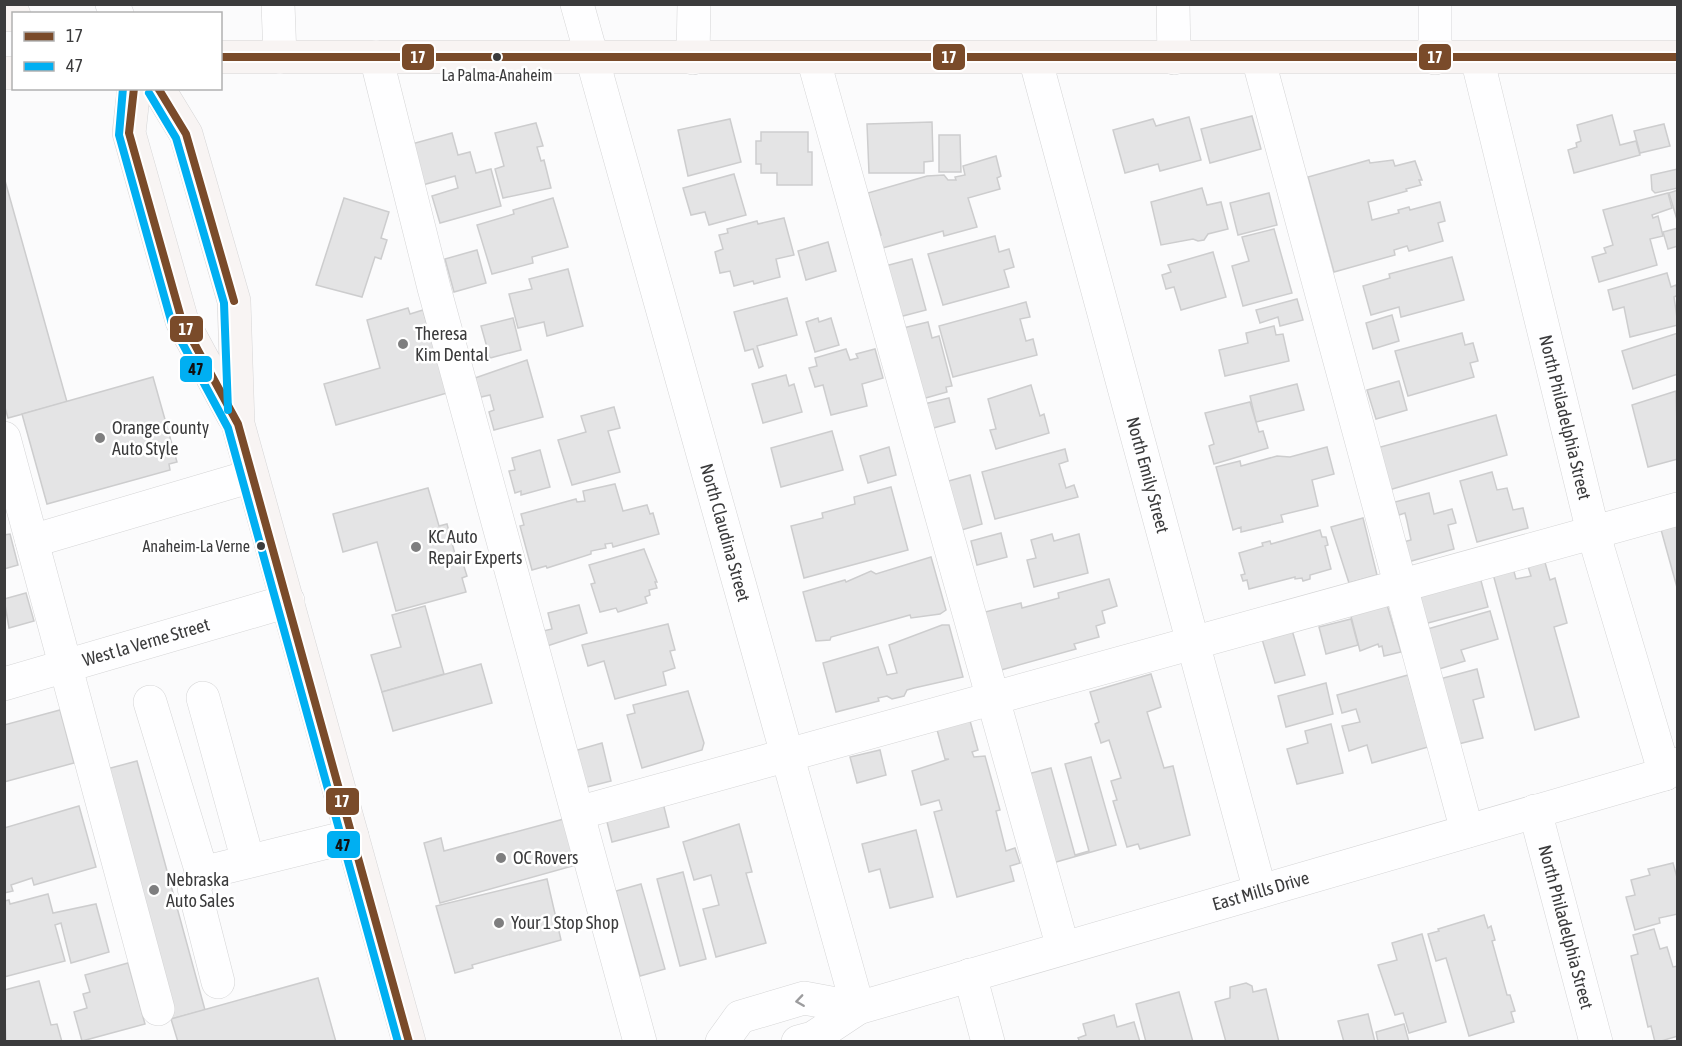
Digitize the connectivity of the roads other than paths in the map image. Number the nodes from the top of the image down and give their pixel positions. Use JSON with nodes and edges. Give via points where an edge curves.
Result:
{"nodes":[{"id":1,"x":278,"y":4,"type":"edge"},
{"id":2,"x":577,"y":4,"type":"edge"},
{"id":3,"x":694,"y":4,"type":"edge"},
{"id":4,"x":1173,"y":4,"type":"edge"},
{"id":5,"x":1436,"y":4,"type":"edge"},
{"id":6,"x":222,"y":57,"type":"edge"},
{"id":7,"x":280,"y":57,"type":"junction"},
{"id":8,"x":376,"y":57,"type":"junction"},
{"id":9,"x":1677,"y":57,"type":"edge"},
{"id":10,"x":590,"y":58,"type":"junction"},
{"id":11,"x":693,"y":58,"type":"junction"},
{"id":12,"x":813,"y":58,"type":"junction"},
{"id":13,"x":1035,"y":58,"type":"junction"},
{"id":14,"x":1174,"y":58,"type":"junction"},
{"id":15,"x":1258,"y":58,"type":"junction"},
{"id":16,"x":1435,"y":58,"type":"junction"},
{"id":17,"x":1477,"y":58,"type":"junction"},
{"id":18,"x":134,"y":90,"type":"edge"},
{"id":19,"x":159,"y":90,"type":"edge"},
{"id":20,"x":238,"y":424,"type":"junction"},
{"id":21,"x":4,"y":438,"type":"edge"},
{"id":22,"x":252,"y":476,"type":"junction"},
{"id":23,"x":1677,"y":509,"type":"edge"},
{"id":24,"x":1593,"y":532,"type":"junction"},
{"id":25,"x":32,"y":541,"type":"junction"},
{"id":26,"x":1399,"y":586,"type":"junction"},
{"id":27,"x":288,"y":601,"type":"junction"},
{"id":28,"x":1193,"y":643,"type":"junction"},
{"id":29,"x":65,"y":666,"type":"junction"},
{"id":30,"x":4,"y":684,"type":"edge"},
{"id":31,"x":203,"y":698,"type":"dead end"},
{"id":32,"x":991,"y":699,"type":"junction"},
{"id":33,"x":150,"y":702,"type":"dead end"},
{"id":34,"x":786,"y":756,"type":"junction"},
{"id":35,"x":1673,"y":772,"type":"edge"},
{"id":36,"x":1535,"y":811,"type":"junction"},
{"id":37,"x":578,"y":813,"type":"junction"},
{"id":38,"x":1467,"y":831,"type":"junction"},
{"id":39,"x":352,"y":836,"type":"junction"},
{"id":40,"x":248,"y":861,"type":"junction"},
{"id":41,"x":202,"y":873,"type":"junction"},
{"id":42,"x":1260,"y":891,"type":"junction"},
{"id":43,"x":1063,"y":948,"type":"junction"},
{"id":44,"x":970,"y":975,"type":"junction"},
{"id":45,"x":218,"y":982,"type":"dead end"},
{"id":46,"x":858,"y":1008,"type":"junction"},
{"id":47,"x":158,"y":1009,"type":"dead end"},
{"id":48,"x":409,"y":1041,"type":"edge"},
{"id":49,"x":640,"y":1041,"type":"edge"},
{"id":50,"x":722,"y":1041,"type":"edge"},
{"id":51,"x":798,"y":1041,"type":"edge"},
{"id":52,"x":988,"y":1041,"type":"edge"},
{"id":53,"x":1596,"y":1041,"type":"edge"}],
"edges":[{"from":1,"to":7,"type":"street"},
{"from":2,"to":10,"type":"street","name":"North Claudina Street"},
{"from":3,"to":11,"type":"street"},
{"from":4,"to":14,"type":"street"},
{"from":5,"to":16,"type":"street"},
{"from":6,"to":7,"type":"main road"},
{"from":7,"to":8,"type":"main road"},
{"from":8,"to":10,"type":"main road"},
{"from":8,"to":37,"type":"street","via":[[434,288]]},
{"from":9,"to":17,"type":"main road"},
{"from":10,"to":11,"type":"main road"},
{"from":10,"to":34,"type":"street","name":"North Claudina Street"},
{"from":11,"to":12,"type":"main road"},
{"from":12,"to":13,"type":"main road"},
{"from":12,"to":32,"type":"street"},
{"from":13,"to":14,"type":"main road"},
{"from":13,"to":28,"type":"street","name":"North Emily Street"},
{"from":14,"to":15,"type":"main road"},
{"from":15,"to":16,"type":"main road"},
{"from":15,"to":26,"type":"street"},
{"from":16,"to":17,"type":"main road"},
{"from":17,"to":24,"type":"street","name":"North Philadelphia Street"},
{"from":18,"to":20,"type":"main road","via":[[129,133],[182,321]]},
{"from":19,"to":20,"type":"main road","via":[[186,134],[234,301]]},
{"from":20,"to":22,"type":"main road"},
{"from":21,"to":25,"type":"street"},
{"from":22,"to":25,"type":"street"},
{"from":22,"to":27,"type":"main road"},
{"from":23,"to":24,"type":"street"},
{"from":24,"to":26,"type":"street"},
{"from":24,"to":35,"type":"street","name":"North Philadelphia Street"},
{"from":25,"to":29,"type":"street"},
{"from":26,"to":28,"type":"street"},
{"from":26,"to":38,"type":"street"},
{"from":27,"to":29,"type":"street","name":"West la Verne Street"},
{"from":27,"to":39,"type":"main road"},
{"from":28,"to":32,"type":"street"},
{"from":28,"to":42,"type":"street","name":"North Emily Street"},
{"from":29,"to":30,"type":"street","name":"West la Verne Street"},
{"from":29,"to":47,"type":"street"},
{"from":31,"to":40,"type":"street"},
{"from":32,"to":34,"type":"street"},
{"from":32,"to":43,"type":"street"},
{"from":33,"to":41,"type":"street"},
{"from":34,"to":37,"type":"street"},
{"from":34,"to":46,"type":"street","name":"North Claudina Street"},
{"from":35,"to":36,"type":"street","name":"East Mills Drive"},
{"from":36,"to":38,"type":"street","name":"East Mills Drive"},
{"from":36,"to":53,"type":"street","name":"North Philadelphia Street"},
{"from":37,"to":49,"type":"street"},
{"from":38,"to":42,"type":"street","name":"East Mills Drive"},
{"from":39,"to":40,"type":"street"},
{"from":39,"to":48,"type":"main road"},
{"from":40,"to":41,"type":"street"},
{"from":41,"to":45,"type":"street","via":[[194,888]]},
{"from":42,"to":43,"type":"street","name":"East Mills Drive"},
{"from":43,"to":44,"type":"street","name":"East Mills Drive"},
{"from":44,"to":46,"type":"street","name":"East Mills Drive"},
{"from":44,"to":52,"type":"street"},
{"from":46,"to":50,"type":"street","name":"East Mills Drive","one_way":true,"via":[[804,998],[740,1017]]},
{"from":46,"to":51,"type":"street","name":"East Mills Drive","via":[[813,1038]]}]}
